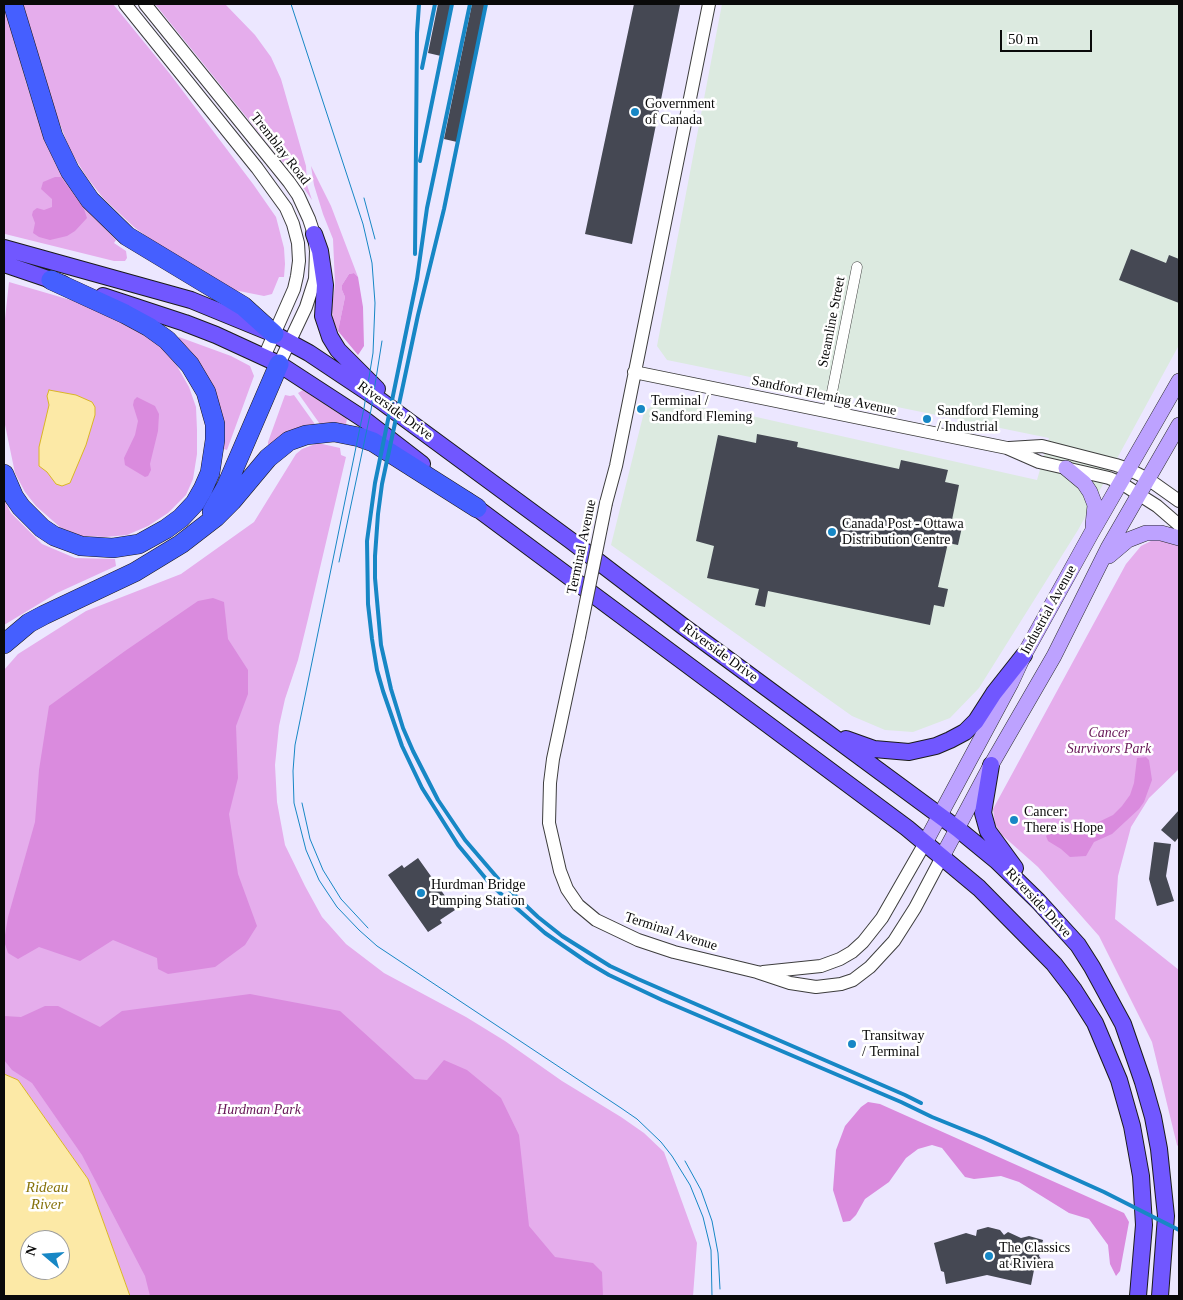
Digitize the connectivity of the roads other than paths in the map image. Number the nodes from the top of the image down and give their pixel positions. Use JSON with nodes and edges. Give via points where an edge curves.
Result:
{"nodes":[{"id":1,"x":13,"y":4,"type":"edge"},
{"id":2,"x":125,"y":4,"type":"edge"},
{"id":3,"x":145,"y":4,"type":"edge"},
{"id":4,"x":709,"y":4,"type":"edge"},
{"id":5,"x":314,"y":234,"type":"junction"},
{"id":6,"x":5,"y":257,"type":"edge"},
{"id":7,"x":857,"y":267,"type":"dead end"},
{"id":8,"x":50,"y":280,"type":"junction"},
{"id":9,"x":282,"y":338,"type":"junction"},
{"id":10,"x":272,"y":361,"type":"junction"},
{"id":11,"x":634,"y":372,"type":"junction"},
{"id":12,"x":1179,"y":381,"type":"edge"},
{"id":13,"x":828,"y":412,"type":"junction"},
{"id":14,"x":1179,"y":425,"type":"edge"},
{"id":15,"x":416,"y":427,"type":"junction"},
{"id":16,"x":1007,"y":448,"type":"junction"},
{"id":17,"x":1066,"y":468,"type":"junction"},
{"id":18,"x":1128,"y":469,"type":"junction"},
{"id":19,"x":4,"y":474,"type":"edge"},
{"id":20,"x":1148,"y":480,"type":"junction"},
{"id":21,"x":1121,"y":483,"type":"junction"},
{"id":22,"x":1140,"y":495,"type":"junction"},
{"id":23,"x":1179,"y":501,"type":"edge"},
{"id":24,"x":476,"y":508,"type":"junction"},
{"id":25,"x":1179,"y":525,"type":"edge"},
{"id":26,"x":198,"y":531,"type":"junction"},
{"id":27,"x":1092,"y":532,"type":"junction"},
{"id":28,"x":1179,"y":538,"type":"edge"},
{"id":29,"x":1090,"y":584,"type":"junction"},
{"id":30,"x":4,"y":644,"type":"edge"},
{"id":31,"x":1024,"y":655,"type":"junction"},
{"id":32,"x":823,"y":728,"type":"junction"},
{"id":33,"x":991,"y":765,"type":"junction"},
{"id":34,"x":939,"y":815,"type":"junction"},
{"id":35,"x":958,"y":829,"type":"junction"},
{"id":36,"x":925,"y":843,"type":"junction"},
{"id":37,"x":942,"y":857,"type":"junction"},
{"id":38,"x":1038,"y":900,"type":"junction"},
{"id":39,"x":756,"y":972,"type":"junction"},
{"id":40,"x":1138,"y":1296,"type":"edge"},
{"id":41,"x":1160,"y":1296,"type":"edge"}],
"edges":[{"from":1,"to":9,"type":"highway","via":[[53,136],[70,171],[90,200],[127,236],[243,306]]},
{"from":2,"to":9,"type":"street","name":"Tremblay Road","via":[[286,208],[293,224],[300,261]]},
{"from":3,"to":5,"type":"street","name":"Tremblay Road","via":[[289,182],[304,207]]},
{"from":4,"to":11,"type":"street","name":"Terminal Avenue"},
{"from":5,"to":9,"type":"street","name":"Tremblay Road","via":[[315,279],[306,307]]},
{"from":5,"to":15,"type":"main road","via":[[320,250],[325,285],[324,316],[330,339]]},
{"from":6,"to":8,"type":"main road","name":"Riverside Drive"},
{"from":6,"to":9,"type":"main road","name":"Riverside Drive","via":[[191,300]]},
{"from":7,"to":13,"type":"street","name":"Steamline Street"},
{"from":8,"to":10,"type":"main road","name":"Riverside Drive","via":[[185,323]]},
{"from":8,"to":19,"type":"highway","via":[[138,320],[179,352],[198,377],[212,408],[215,440],[210,473],[194,503],[181,518],[138,544],[112,548],[68,542],[42,528],[21,507]]},
{"from":9,"to":10,"type":"street","name":"Tremblay Road"},
{"from":9,"to":15,"type":"main road","name":"Riverside Drive","via":[[347,377]]},
{"from":10,"to":24,"type":"main road","name":"Riverside Drive","via":[[365,420]]},
{"from":10,"to":26,"type":"highway","via":[[226,487]]},
{"from":11,"to":13,"type":"street","name":"Sandford Fleming Avenue"},
{"from":11,"to":39,"type":"street","name":"Terminal Avenue","bridge":true,"via":[[553,759],[548,807],[552,840],[567,889],[578,905],[596,920],[638,940],[674,952]]},
{"from":12,"to":18,"type":"main road","name":"Industrial Avenue"},
{"from":13,"to":16,"type":"street","name":"Sandford Fleming Avenue"},
{"from":14,"to":20,"type":"main road","name":"Industrial Avenue"},
{"from":15,"to":32,"type":"main road","name":"Riverside Drive"},
{"from":16,"to":17,"type":"street","name":"Sandford Fleming Avenue","via":[[1039,462]]},
{"from":16,"to":18,"type":"street","name":"Sandford Fleming Avenue","via":[[1042,446]]},
{"from":17,"to":21,"type":"street","name":"Sandford Fleming Avenue"},
{"from":17,"to":27,"type":"main road","via":[[1090,492],[1095,505]]},
{"from":18,"to":20,"type":"street","name":"Sandford Fleming Avenue"},
{"from":18,"to":21,"type":"main road","name":"Industrial Avenue"},
{"from":20,"to":22,"type":"main road","name":"Industrial Avenue"},
{"from":20,"to":23,"type":"street","name":"Sandford Fleming Avenue"},
{"from":21,"to":22,"type":"street","name":"Sandford Fleming Avenue"},
{"from":21,"to":27,"type":"main road","name":"Industrial Avenue"},
{"from":22,"to":25,"type":"street","name":"Sandford Fleming Avenue"},
{"from":22,"to":29,"type":"main road","name":"Industrial Avenue"},
{"from":24,"to":26,"type":"highway","via":[[372,442],[347,434],[322,433],[289,441],[268,458],[232,501]]},
{"from":24,"to":36,"type":"main road","name":"Riverside Drive"},
{"from":26,"to":30,"type":"highway","via":[[135,572],[44,615]]},
{"from":27,"to":31,"type":"main road","name":"Industrial Avenue"},
{"from":28,"to":29,"type":"main road","via":[[1154,532],[1128,540],[1110,554]]},
{"from":29,"to":33,"type":"main road","name":"Industrial Avenue","via":[[1054,656]]},
{"from":31,"to":32,"type":"main road","via":[[976,721],[964,732],[936,746],[908,752],[889,751],[857,744]]},
{"from":31,"to":34,"type":"main road","name":"Industrial Avenue"},
{"from":32,"to":34,"type":"main road","name":"Riverside Drive"},
{"from":33,"to":35,"type":"main road","name":"Industrial Avenue"},
{"from":33,"to":38,"type":"main road","via":[[983,813],[988,831]]},
{"from":34,"to":35,"type":"main road","name":"Riverside Drive"},
{"from":34,"to":36,"type":"main road","name":"Industrial Avenue"},
{"from":35,"to":37,"type":"main road","name":"Industrial Avenue"},
{"from":35,"to":38,"type":"main road","name":"Riverside Drive"},
{"from":36,"to":37,"type":"main road","name":"Riverside Drive"},
{"from":36,"to":39,"type":"street","name":"Terminal Avenue","via":[[882,918],[852,952],[821,966]]},
{"from":37,"to":39,"type":"street","name":"Terminal Avenue","via":[[894,941],[853,980],[816,987]]},
{"from":37,"to":40,"type":"main road","name":"Riverside Drive","via":[[979,888],[1054,964],[1086,1008],[1104,1041],[1126,1103],[1138,1159],[1144,1226]]},
{"from":38,"to":41,"type":"main road","name":"Riverside Drive","via":[[1078,945],[1092,967],[1123,1024],[1143,1082],[1164,1183],[1165,1226]]}]}
